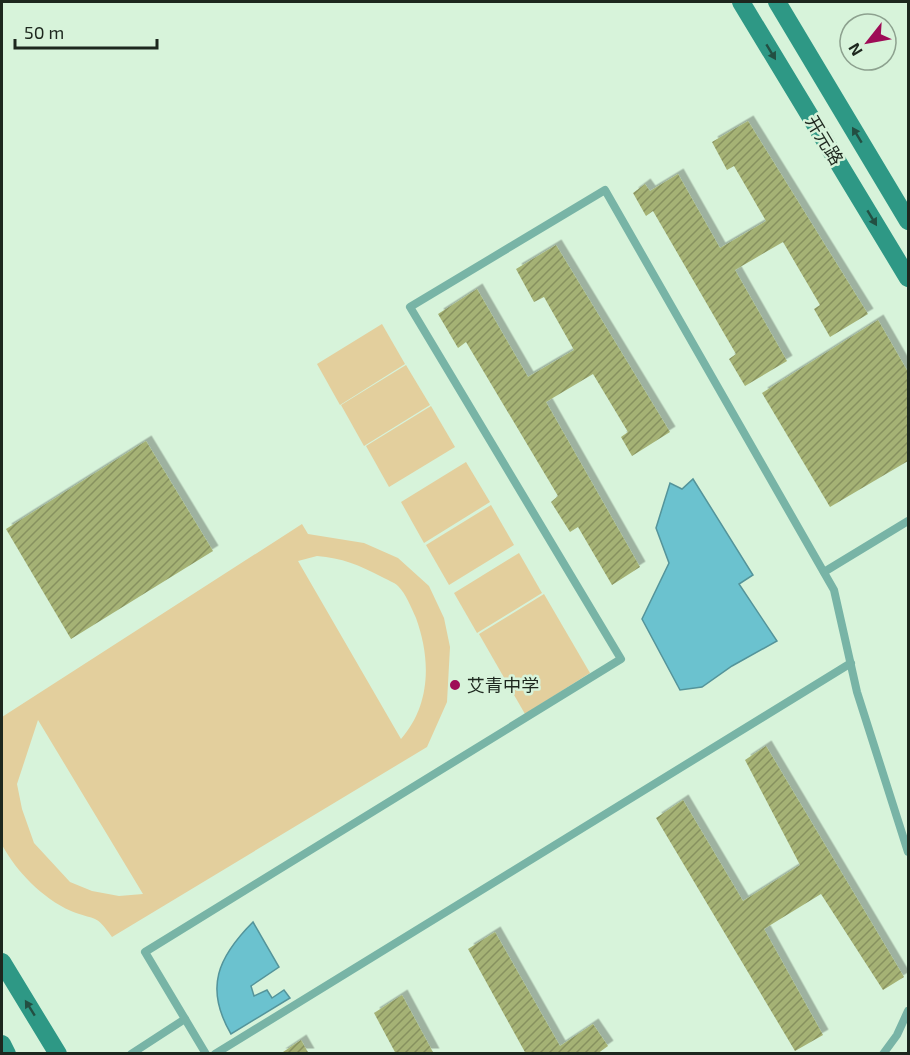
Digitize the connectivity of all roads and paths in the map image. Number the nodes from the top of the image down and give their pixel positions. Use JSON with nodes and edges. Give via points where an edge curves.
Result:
{"nodes":[{"id":1,"x":741,"y":2,"type":"edge"},
{"id":2,"x":777,"y":2,"type":"edge"},
{"id":3,"x":909,"y":221,"type":"edge"},
{"id":4,"x":909,"y":278,"type":"edge"},
{"id":5,"x":909,"y":521,"type":"edge"},
{"id":6,"x":824,"y":572,"type":"junction"},
{"id":7,"x":851,"y":663,"type":"junction"},
{"id":8,"x":909,"y":852,"type":"edge"},
{"id":9,"x":2,"y":962,"type":"edge"},
{"id":10,"x":909,"y":1011,"type":"edge"},
{"id":11,"x":185,"y":1019,"type":"junction"},
{"id":12,"x":2,"y":1044,"type":"edge"},
{"id":13,"x":7,"y":1053,"type":"edge"},
{"id":14,"x":58,"y":1053,"type":"edge"},
{"id":15,"x":131,"y":1053,"type":"edge"},
{"id":16,"x":206,"y":1053,"type":"edge"},
{"id":17,"x":215,"y":1053,"type":"edge"},
{"id":18,"x":883,"y":1053,"type":"edge"}],
"edges":[{"from":1,"to":4,"type":"street","name":"开元路","one_way":true},
{"from":3,"to":2,"type":"street","name":"开元路","one_way":true},
{"from":5,"to":6,"type":"lane"},
{"from":6,"to":7,"type":"lane","via":[[834,590]]},
{"from":6,"to":11,"type":"lane","via":[[604,190],[410,307],[621,659],[145,952]]},
{"from":7,"to":8,"type":"lane"},
{"from":7,"to":17,"type":"lane"},
{"from":14,"to":9,"type":"street","one_way":true},
{"from":10,"to":18,"type":"lane"},
{"from":11,"to":15,"type":"lane"},
{"from":11,"to":16,"type":"lane"},
{"from":12,"to":13,"type":"street"}]}
